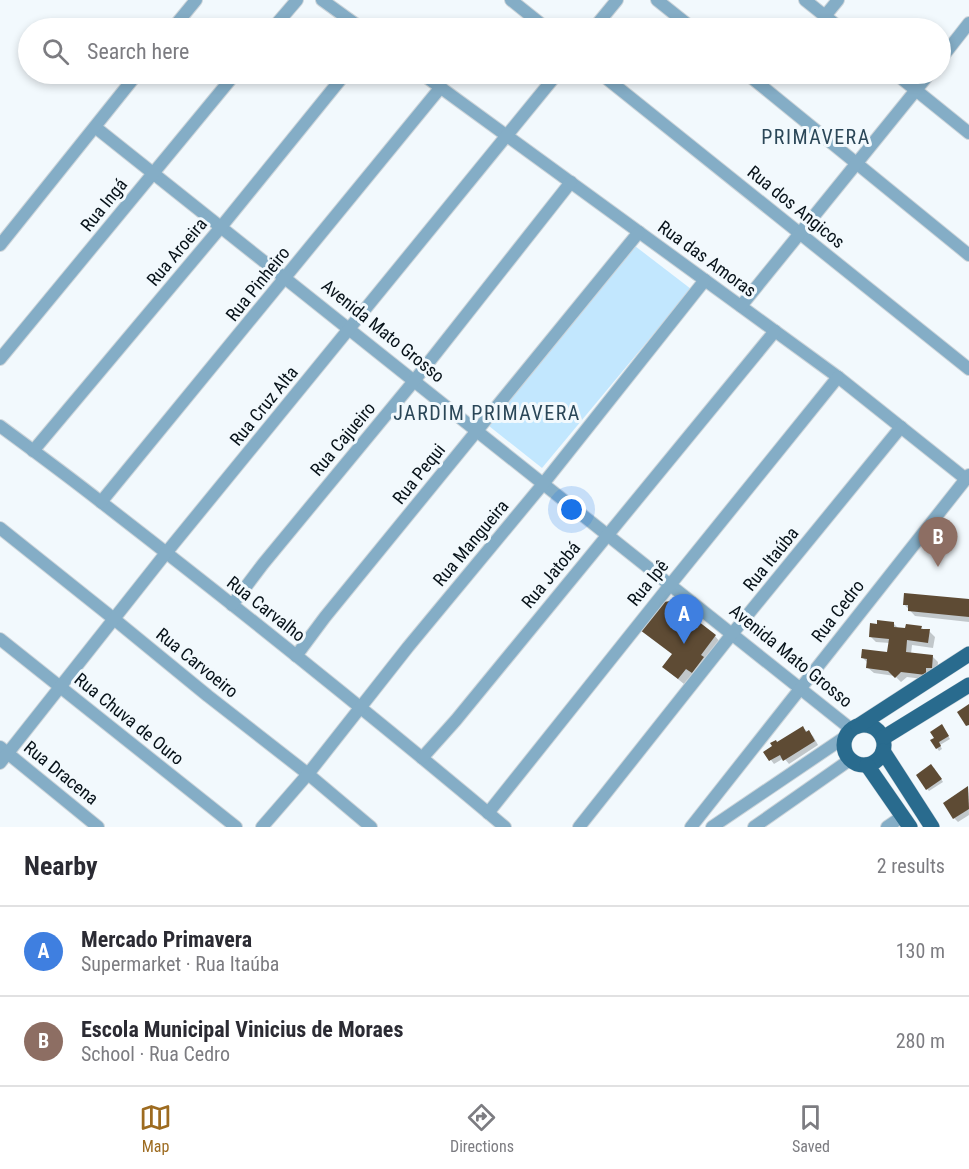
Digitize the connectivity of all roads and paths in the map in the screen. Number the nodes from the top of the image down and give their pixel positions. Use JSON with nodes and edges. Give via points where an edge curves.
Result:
{"nodes":[{"id":1,"x":196,"y":0,"type":"edge"},
{"id":2,"x":297,"y":0,"type":"edge"},
{"id":3,"x":322,"y":0,"type":"edge"},
{"id":4,"x":511,"y":0,"type":"edge"},
{"id":5,"x":617,"y":0,"type":"edge"},
{"id":6,"x":657,"y":0,"type":"edge"},
{"id":7,"x":805,"y":0,"type":"edge"},
{"id":8,"x":838,"y":0,"type":"edge"},
{"id":9,"x":825,"y":16,"type":"junction"},
{"id":10,"x":181,"y":18,"type":"edge"},
{"id":11,"x":282,"y":18,"type":"edge"},
{"id":12,"x":347,"y":18,"type":"edge"},
{"id":13,"x":534,"y":18,"type":"edge"},
{"id":14,"x":602,"y":18,"type":"edge"},
{"id":15,"x":680,"y":18,"type":"edge"},
{"id":16,"x":828,"y":18,"type":"edge"},
{"id":17,"x":969,"y":24,"type":"edge"},
{"id":18,"x":951,"y":46,"type":"edge"},
{"id":19,"x":129,"y":84,"type":"edge"},
{"id":20,"x":227,"y":84,"type":"edge"},
{"id":21,"x":337,"y":84,"type":"edge"},
{"id":22,"x":437,"y":84,"type":"edge"},
{"id":23,"x":549,"y":84,"type":"edge"},
{"id":24,"x":614,"y":84,"type":"edge"},
{"id":25,"x":759,"y":84,"type":"edge"},
{"id":26,"x":908,"y":84,"type":"edge"},
{"id":27,"x":921,"y":84,"type":"edge"},
{"id":28,"x":441,"y":87,"type":"junction"},
{"id":29,"x":916,"y":90,"type":"junction"},
{"id":30,"x":95,"y":127,"type":"junction"},
{"id":31,"x":969,"y":133,"type":"edge"},
{"id":32,"x":507,"y":135,"type":"junction"},
{"id":33,"x":856,"y":164,"type":"junction"},
{"id":34,"x":153,"y":173,"type":"junction"},
{"id":35,"x":571,"y":182,"type":"junction"},
{"id":36,"x":221,"y":227,"type":"junction"},
{"id":37,"x":639,"y":232,"type":"junction"},
{"id":38,"x":800,"y":233,"type":"junction"},
{"id":39,"x":0,"y":245,"type":"edge"},
{"id":40,"x":969,"y":255,"type":"edge"},
{"id":41,"x":285,"y":278,"type":"junction"},
{"id":42,"x":705,"y":280,"type":"junction"},
{"id":43,"x":741,"y":306,"type":"junction"},
{"id":44,"x":350,"y":330,"type":"junction"},
{"id":45,"x":775,"y":331,"type":"junction"},
{"id":46,"x":0,"y":359,"type":"edge"},
{"id":47,"x":969,"y":369,"type":"edge"},
{"id":48,"x":838,"y":377,"type":"junction"},
{"id":49,"x":414,"y":381,"type":"junction"},
{"id":50,"x":0,"y":426,"type":"edge"},
{"id":51,"x":901,"y":427,"type":"junction"},
{"id":52,"x":477,"y":431,"type":"junction"},
{"id":53,"x":33,"y":451,"type":"junction"},
{"id":54,"x":967,"y":477,"type":"edge"},
{"id":55,"x":543,"y":484,"type":"junction"},
{"id":56,"x":101,"y":502,"type":"junction"},
{"id":57,"x":0,"y":528,"type":"edge"},
{"id":58,"x":608,"y":535,"type":"junction"},
{"id":59,"x":166,"y":554,"type":"junction"},
{"id":60,"x":670,"y":585,"type":"junction"},
{"id":61,"x":232,"y":605,"type":"junction"},
{"id":62,"x":114,"y":619,"type":"junction"},
{"id":63,"x":732,"y":634,"type":"junction"},
{"id":64,"x":0,"y":639,"type":"edge"},
{"id":65,"x":969,"y":654,"type":"edge"},
{"id":66,"x":296,"y":656,"type":"junction"},
{"id":67,"x":969,"y":685,"type":"edge"},
{"id":68,"x":61,"y":687,"type":"junction"},
{"id":69,"x":800,"y":688,"type":"junction"},
{"id":70,"x":360,"y":707,"type":"junction"},
{"id":71,"x":851,"y":731,"type":"junction"},
{"id":72,"x":883,"y":745,"type":"junction"},
{"id":73,"x":3,"y":754,"type":"edge"},
{"id":74,"x":422,"y":758,"type":"junction"},
{"id":75,"x":851,"y":759,"type":"junction"},
{"id":76,"x":867,"y":765,"type":"junction"},
{"id":77,"x":308,"y":774,"type":"junction"},
{"id":78,"x":488,"y":813,"type":"junction"},
{"id":79,"x":907,"y":822,"type":"edge"},
{"id":80,"x":98,"y":827,"type":"edge"},
{"id":81,"x":236,"y":827,"type":"edge"},
{"id":82,"x":262,"y":827,"type":"edge"},
{"id":83,"x":371,"y":827,"type":"edge"},
{"id":84,"x":505,"y":827,"type":"edge"},
{"id":85,"x":579,"y":827,"type":"edge"},
{"id":86,"x":691,"y":827,"type":"edge"},
{"id":87,"x":712,"y":827,"type":"edge"},
{"id":88,"x":754,"y":827,"type":"edge"},
{"id":89,"x":887,"y":827,"type":"edge"},
{"id":90,"x":932,"y":827,"type":"edge"}],
"edges":[{"from":1,"to":10,"type":"street"},
{"from":2,"to":11,"type":"street"},
{"from":3,"to":12,"type":"street"},
{"from":4,"to":13,"type":"street"},
{"from":5,"to":14,"type":"street"},
{"from":6,"to":15,"type":"street"},
{"from":7,"to":9,"type":"street"},
{"from":8,"to":9,"type":"street"},
{"from":9,"to":16,"type":"street"},
{"from":17,"to":18,"type":"street"},
{"from":19,"to":30,"type":"street"},
{"from":20,"to":34,"type":"street","name":"Rua Ingá"},
{"from":21,"to":36,"type":"street","name":"Rua Aroeira"},
{"from":22,"to":28,"type":"street","name":"Rua das Amoras"},
{"from":23,"to":32,"type":"street","name":"Rua Cruz Alta"},
{"from":24,"to":38,"type":"street","name":"Rua dos Angicos"},
{"from":25,"to":33,"type":"street"},
{"from":26,"to":29,"type":"street"},
{"from":27,"to":29,"type":"street"},
{"from":28,"to":32,"type":"street","name":"Rua das Amoras"},
{"from":28,"to":41,"type":"street","name":"Rua Pinheiro"},
{"from":29,"to":31,"type":"street"},
{"from":29,"to":33,"type":"street"},
{"from":30,"to":34,"type":"street","name":"Avenida Mato Grosso"},
{"from":30,"to":39,"type":"street"},
{"from":32,"to":35,"type":"street","name":"Rua das Amoras"},
{"from":32,"to":44,"type":"street","name":"Rua Cruz Alta"},
{"from":33,"to":38,"type":"street"},
{"from":33,"to":40,"type":"street"},
{"from":34,"to":36,"type":"street","name":"Avenida Mato Grosso"},
{"from":34,"to":46,"type":"street","name":"Rua Ingá"},
{"from":35,"to":37,"type":"street","name":"Rua das Amoras"},
{"from":35,"to":49,"type":"street","name":"Rua Cajueiro"},
{"from":36,"to":41,"type":"street","name":"Avenida Mato Grosso"},
{"from":36,"to":53,"type":"street","name":"Rua Aroeira"},
{"from":37,"to":42,"type":"street","name":"Rua das Amoras"},
{"from":37,"to":52,"type":"street","name":"Rua Pequi"},
{"from":38,"to":43,"type":"street"},
{"from":38,"to":47,"type":"street","name":"Rua dos Angicos"},
{"from":41,"to":44,"type":"street","name":"Avenida Mato Grosso"},
{"from":41,"to":56,"type":"street","name":"Rua Pinheiro"},
{"from":42,"to":43,"type":"street","name":"Rua das Amoras"},
{"from":42,"to":55,"type":"street","name":"Rua Mangueira"},
{"from":43,"to":45,"type":"street","name":"Rua das Amoras"},
{"from":44,"to":49,"type":"street","name":"Avenida Mato Grosso"},
{"from":44,"to":59,"type":"street","name":"Rua Cruz Alta"},
{"from":45,"to":48,"type":"street","name":"Rua das Amoras"},
{"from":45,"to":58,"type":"street","name":"Rua Jatobá"},
{"from":48,"to":51,"type":"street","name":"Rua das Amoras"},
{"from":48,"to":60,"type":"street","name":"Rua Ipê"},
{"from":49,"to":52,"type":"street","name":"Avenida Mato Grosso"},
{"from":49,"to":61,"type":"street","name":"Rua Cajueiro"},
{"from":50,"to":53,"type":"street","name":"Rua Carvalho"},
{"from":51,"to":54,"type":"street","name":"Rua das Amoras"},
{"from":51,"to":63,"type":"street","name":"Rua Itaúba"},
{"from":52,"to":55,"type":"street","name":"Avenida Mato Grosso"},
{"from":52,"to":66,"type":"street","name":"Rua Pequi"},
{"from":53,"to":56,"type":"street","name":"Rua Carvalho"},
{"from":54,"to":69,"type":"street","name":"Rua Cedro"},
{"from":55,"to":58,"type":"street","name":"Avenida Mato Grosso"},
{"from":55,"to":70,"type":"street","name":"Rua Mangueira"},
{"from":56,"to":59,"type":"street","name":"Rua Carvalho"},
{"from":57,"to":62,"type":"street","name":"Rua Carvoeiro"},
{"from":58,"to":60,"type":"street","name":"Avenida Mato Grosso"},
{"from":58,"to":74,"type":"street","name":"Rua Jatobá"},
{"from":59,"to":61,"type":"street","name":"Rua Carvalho"},
{"from":59,"to":62,"type":"street","name":"Rua Cruz Alta"},
{"from":60,"to":63,"type":"street","name":"Avenida Mato Grosso"},
{"from":60,"to":78,"type":"street","name":"Rua Ipê"},
{"from":61,"to":66,"type":"street","name":"Rua Carvalho"},
{"from":62,"to":68,"type":"street","name":"Rua Cruz Alta"},
{"from":62,"to":77,"type":"street","name":"Rua Carvoeiro"},
{"from":63,"to":69,"type":"street","name":"Avenida Mato Grosso"},
{"from":63,"to":85,"type":"street","name":"Rua Itaúba"},
{"from":64,"to":68,"type":"street","name":"Rua Chuva de Ouro"},
{"from":65,"to":71,"type":"main road"},
{"from":66,"to":70,"type":"street","name":"Rua Carvalho"},
{"from":67,"to":72,"type":"main road"},
{"from":68,"to":73,"type":"street","name":"Rua Cruz Alta"},
{"from":68,"to":81,"type":"street","name":"Rua Chuva de Ouro"},
{"from":69,"to":71,"type":"street","name":"Avenida Mato Grosso"},
{"from":69,"to":86,"type":"street","name":"Rua Cedro"},
{"from":70,"to":74,"type":"street","name":"Rua Carvalho"},
{"from":70,"to":77,"type":"street","name":"Rua Mangueira"},
{"from":71,"to":72,"type":"main road","via":[[869,725],[879,731]]},
{"from":71,"to":75,"type":"main road","via":[[844,750]]},
{"from":71,"to":87,"type":"street"},
{"from":72,"to":76,"type":"main road","via":[[880,758]]},
{"from":72,"to":90,"type":"main road"},
{"from":73,"to":80,"type":"street","name":"Rua Dracena"},
{"from":74,"to":78,"type":"street","name":"Rua Carvalho"},
{"from":75,"to":76,"type":"main road"},
{"from":75,"to":88,"type":"street"},
{"from":76,"to":79,"type":"main road"},
{"from":77,"to":82,"type":"street","name":"Rua Mangueira"},
{"from":77,"to":83,"type":"street","name":"Rua Carvoeiro"},
{"from":78,"to":84,"type":"street","name":"Rua Carvalho"},
{"from":79,"to":89,"type":"street"}]}
